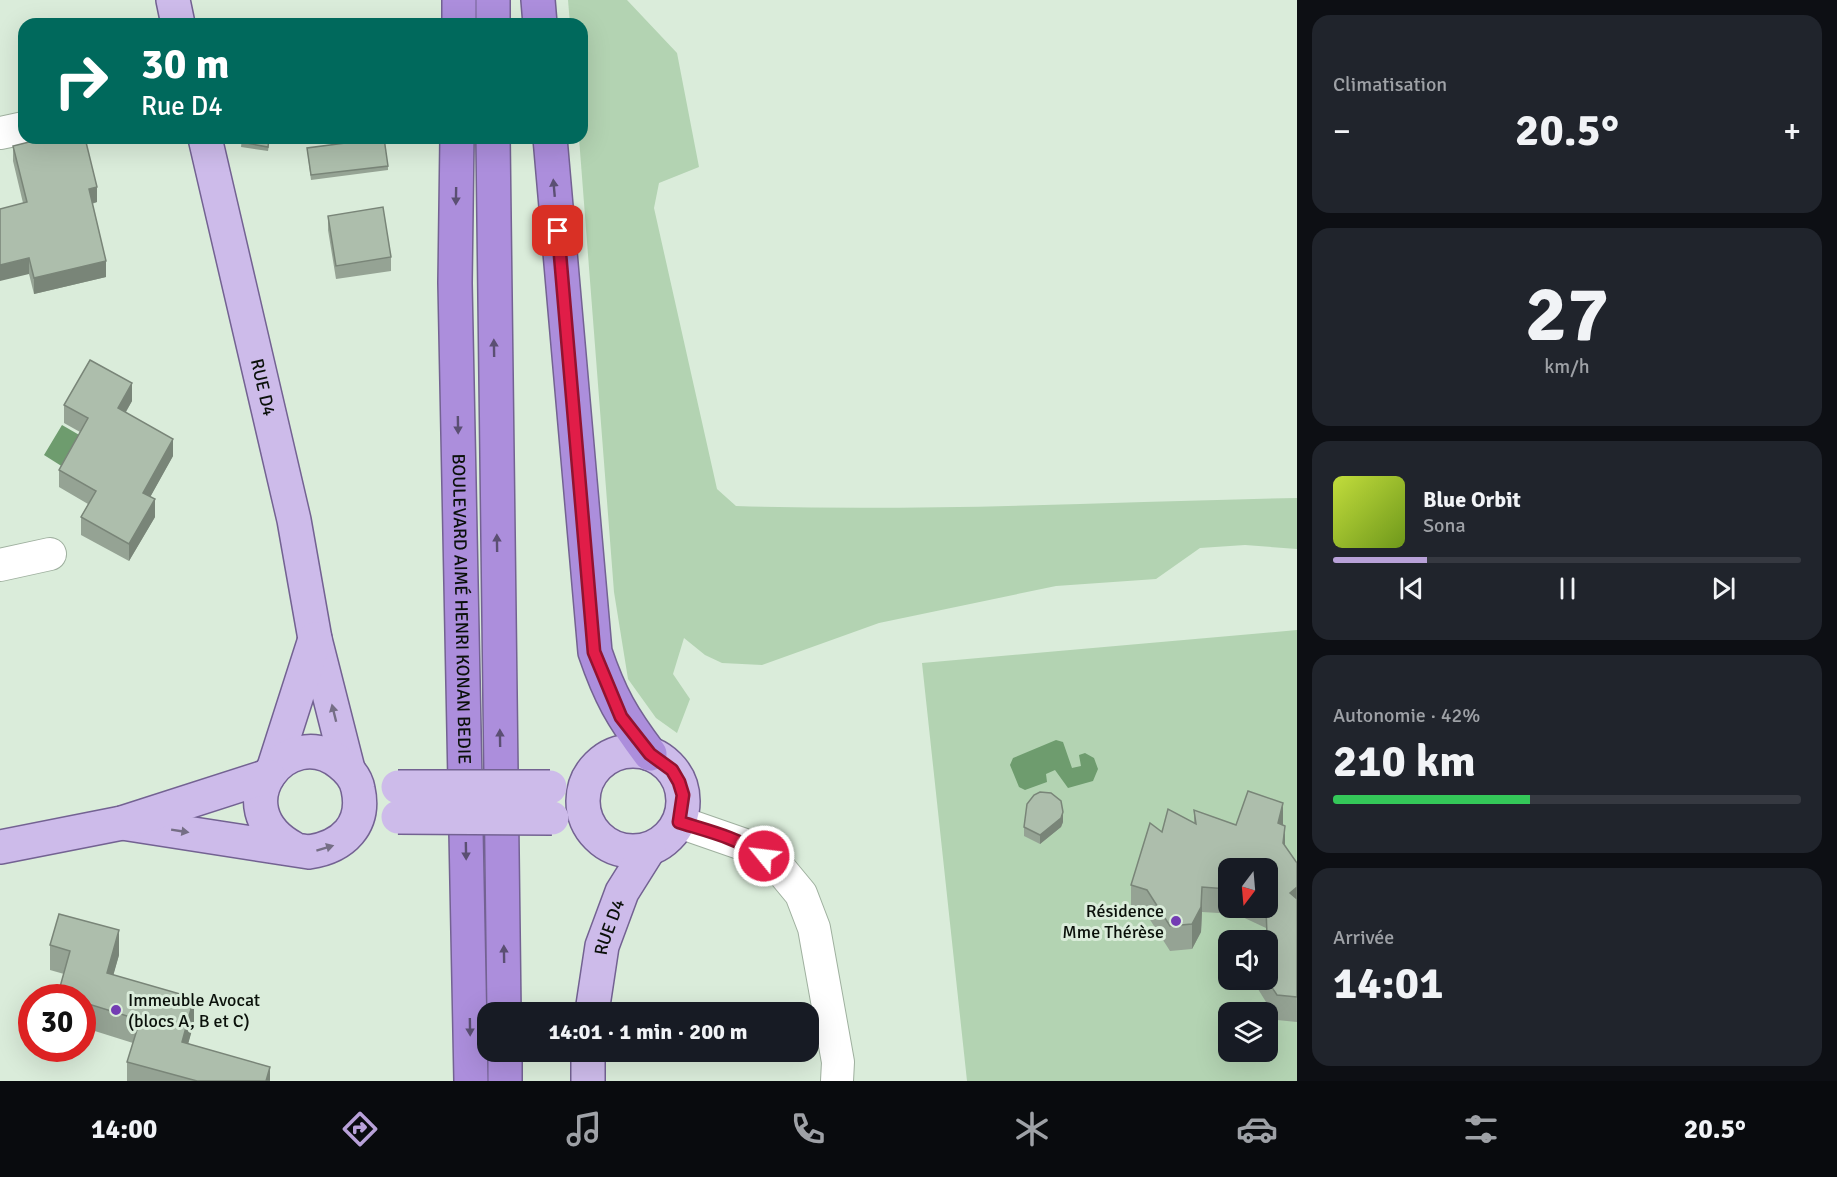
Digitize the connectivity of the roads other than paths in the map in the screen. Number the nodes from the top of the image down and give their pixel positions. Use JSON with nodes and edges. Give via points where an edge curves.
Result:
{"nodes":[{"id":1,"x":173,"y":0,"type":"edge"},
{"id":2,"x":197,"y":0,"type":"edge"},
{"id":3,"x":459,"y":0,"type":"edge"},
{"id":4,"x":493,"y":0,"type":"edge"},
{"id":5,"x":538,"y":0,"type":"edge"},
{"id":6,"x":177,"y":18,"type":"edge"},
{"id":7,"x":193,"y":18,"type":"edge"},
{"id":8,"x":459,"y":18,"type":"edge"},
{"id":9,"x":493,"y":18,"type":"edge"},
{"id":10,"x":540,"y":18,"type":"edge"},
{"id":11,"x":18,"y":129,"type":"edge"},
{"id":12,"x":0,"y":133,"type":"edge"},
{"id":13,"x":206,"y":144,"type":"edge"},
{"id":14,"x":457,"y":144,"type":"edge"},
{"id":15,"x":493,"y":144,"type":"edge"},
{"id":16,"x":551,"y":144,"type":"edge"},
{"id":17,"x":50,"y":554,"type":"dead end"},
{"id":18,"x":0,"y":565,"type":"edge"},
{"id":19,"x":315,"y":639,"type":"junction"},
{"id":20,"x":650,"y":754,"type":"junction"},
{"id":21,"x":271,"y":772,"type":"junction"},
{"id":22,"x":351,"y":774,"type":"junction"},
{"id":23,"x":590,"y":775,"type":"junction"},
{"id":24,"x":398,"y":802,"type":"junction"},
{"id":25,"x":551,"y":802,"type":"junction"},
{"id":26,"x":679,"y":822,"type":"junction"},
{"id":27,"x":122,"y":823,"type":"junction"},
{"id":28,"x":589,"y":827,"type":"junction"},
{"id":29,"x":352,"y":830,"type":"junction"},
{"id":30,"x":0,"y":847,"type":"edge"},
{"id":31,"x":293,"y":848,"type":"junction"},
{"id":32,"x":649,"y":849,"type":"junction"},
{"id":33,"x":504,"y":1002,"type":"edge"},
{"id":34,"x":594,"y":1002,"type":"edge"},
{"id":35,"x":505,"y":1062,"type":"edge"},
{"id":36,"x":588,"y":1062,"type":"edge"},
{"id":37,"x":471,"y":1081,"type":"edge"},
{"id":38,"x":505,"y":1081,"type":"edge"},
{"id":39,"x":588,"y":1081,"type":"edge"},
{"id":40,"x":837,"y":1081,"type":"edge"}],
"edges":[{"from":1,"to":6,"type":"main road"},
{"from":2,"to":7,"type":"main road"},
{"from":3,"to":8,"type":"highway"},
{"from":4,"to":9,"type":"highway"},
{"from":5,"to":10,"type":"highway"},
{"from":11,"to":12,"type":"street"},
{"from":13,"to":19,"type":"main road","name":"RUE D4","via":[[294,520]]},
{"from":14,"to":37,"type":"highway","name":"BOULEVARD AIMÉ HENRI KONAN BEDIE","one_way":true,"via":[[455,283]]},
{"from":33,"to":15,"type":"highway","name":"BOULEVARD AIMÉ HENRI KONAN BEDIE","one_way":true},
{"from":20,"to":16,"type":"highway","one_way":true,"via":[[621,717],[594,652]]},
{"from":17,"to":18,"type":"street"},
{"from":19,"to":21,"type":"main road","name":"RUE D4"},
{"from":22,"to":19,"type":"main road","name":"RUE D4","one_way":true},
{"from":20,"to":23,"type":"main road","via":[[636,751],[610,756]]},
{"from":20,"to":26,"type":"main road","via":[[672,770],[679,782],[683,795]]},
{"from":21,"to":22,"type":"main road","via":[[288,757],[311,753],[335,759]]},
{"from":21,"to":27,"type":"main road"},
{"from":21,"to":31,"type":"main road","via":[[261,797],[261,813],[279,841]]},
{"from":22,"to":24,"type":"main road"},
{"from":22,"to":29,"type":"main road","via":[[360,799],[359,816]]},
{"from":23,"to":25,"type":"main road"},
{"from":23,"to":28,"type":"main road","via":[[582,801]]},
{"from":24,"to":25,"type":"main road","bridge":true},
{"from":24,"to":29,"type":"main road"},
{"from":25,"to":28,"type":"main road"},
{"from":26,"to":32,"type":"main road","name":"RUE D4","via":[[672,833]]},
{"from":26,"to":40,"type":"street","via":[[751,847],[777,865],[801,894],[814,928],[838,1062]]},
{"from":27,"to":30,"type":"main road"},
{"from":27,"to":31,"type":"main road","one_way":true},
{"from":28,"to":32,"type":"main road","via":[[609,846],[622,850]]},
{"from":31,"to":29,"type":"main road","one_way":true,"via":[[309,852],[326,849]]},
{"from":32,"to":34,"type":"main road","name":"RUE D4","via":[[622,892],[602,946]]},
{"from":35,"to":38,"type":"highway"},
{"from":36,"to":39,"type":"main road"}]}
